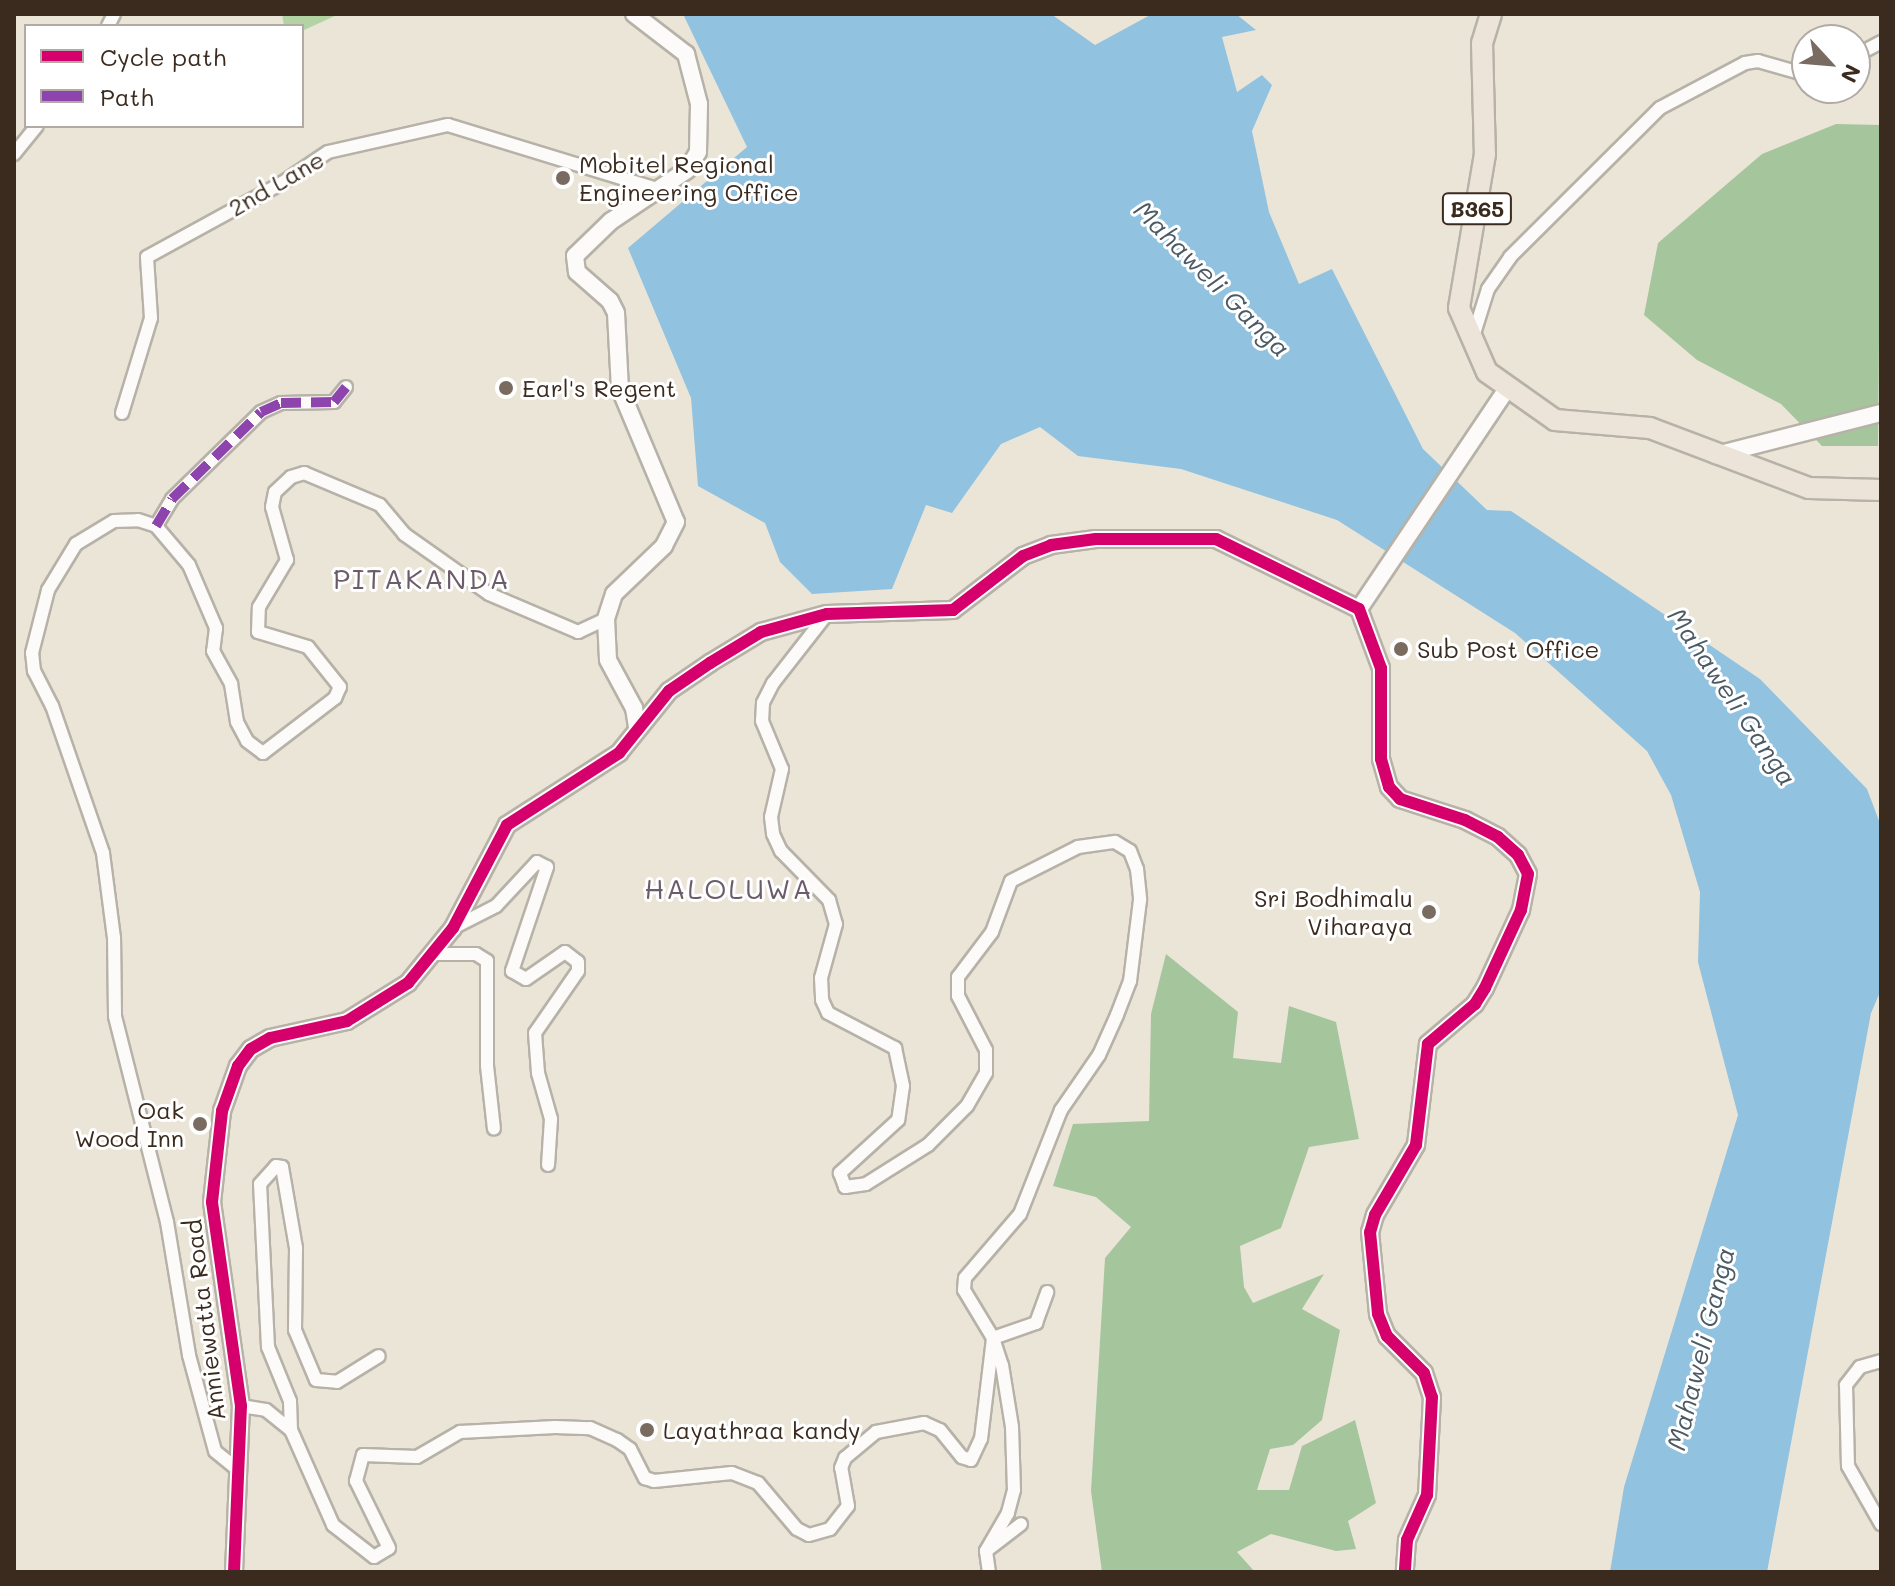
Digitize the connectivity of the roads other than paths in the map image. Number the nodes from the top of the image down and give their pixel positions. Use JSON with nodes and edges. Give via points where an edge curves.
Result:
{"nodes":[{"id":1,"x":634,"y":14,"type":"edge"},
{"id":2,"x":1491,"y":14,"type":"edge"},
{"id":3,"x":1791,"y":70,"type":"edge"},
{"id":4,"x":35,"y":128,"type":"edge"},
{"id":5,"x":14,"y":154,"type":"edge"},
{"id":6,"x":660,"y":190,"type":"junction"},
{"id":7,"x":1471,"y":343,"type":"junction"},
{"id":8,"x":346,"y":387,"type":"dead end"},
{"id":9,"x":1506,"y":390,"type":"junction"},
{"id":10,"x":122,"y":413,"type":"dead end"},
{"id":11,"x":1881,"y":413,"type":"edge"},
{"id":12,"x":1716,"y":455,"type":"junction"},
{"id":13,"x":1881,"y":490,"type":"edge"},
{"id":14,"x":156,"y":526,"type":"junction"},
{"id":15,"x":1359,"y":609,"type":"junction"},
{"id":16,"x":827,"y":614,"type":"junction"},
{"id":17,"x":606,"y":619,"type":"junction"},
{"id":18,"x":637,"y":728,"type":"junction"},
{"id":19,"x":453,"y":928,"type":"junction"},
{"id":20,"x":432,"y":954,"type":"junction"},
{"id":21,"x":494,"y":1129,"type":"dead end"},
{"id":22,"x":548,"y":1165,"type":"dead end"},
{"id":23,"x":1047,"y":1292,"type":"dead end"},
{"id":24,"x":993,"y":1338,"type":"junction"},
{"id":25,"x":379,"y":1356,"type":"dead end"},
{"id":26,"x":1881,"y":1361,"type":"edge"},
{"id":27,"x":241,"y":1406,"type":"junction"},
{"id":28,"x":291,"y":1430,"type":"junction"},
{"id":29,"x":237,"y":1469,"type":"junction"},
{"id":30,"x":1021,"y":1524,"type":"dead end"},
{"id":31,"x":1881,"y":1524,"type":"edge"},
{"id":32,"x":986,"y":1551,"type":"junction"},
{"id":33,"x":234,"y":1572,"type":"edge"},
{"id":34,"x":989,"y":1572,"type":"edge"},
{"id":35,"x":1405,"y":1572,"type":"edge"}],
"edges":[{"from":1,"to":6,"type":"street","via":[[686,54],[699,104],[698,152],[687,170]]},
{"from":2,"to":7,"type":"main road","number":"B365","via":[[1482,43],[1485,154],[1459,308]]},
{"from":3,"to":7,"type":"street","via":[[1758,61],[1745,63],[1660,108],[1510,257],[1488,289]]},
{"from":4,"to":5,"type":"street"},
{"from":6,"to":10,"type":"street","name":"2nd Lane","via":[[448,125],[328,152],[147,257],[151,318]]},
{"from":6,"to":17,"type":"street","via":[[611,221],[575,256],[577,272],[616,313],[620,389],[676,522],[664,546],[614,594]]},
{"from":7,"to":9,"type":"main road","number":"B365","via":[[1487,372]]},
{"from":8,"to":14,"type":"street","via":[[334,402],[281,403],[261,412],[172,499]]},
{"from":9,"to":12,"type":"main road","number":"B365","via":[[1555,420],[1650,428]]},
{"from":9,"to":15,"type":"street"},
{"from":11,"to":12,"type":"street"},
{"from":12,"to":13,"type":"main road","number":"B365","via":[[1809,488]]},
{"from":14,"to":17,"type":"street","via":[[189,565],[216,628],[213,651],[231,684],[237,722],[247,741],[263,753],[335,698],[340,687],[308,647],[258,632],[259,607],[287,560],[272,507],[275,492],[291,477],[304,473],[380,505],[404,534],[489,594],[578,632]]},
{"from":14,"to":29,"type":"street","via":[[114,521],[76,544],[48,590],[32,653],[103,853],[114,938],[115,1016],[167,1222],[196,1382],[215,1451]]},
{"from":15,"to":16,"type":"street","name":"Anniewatta Road","via":[[1216,539],[1096,539],[1051,545],[1023,556],[953,610]]},
{"from":15,"to":35,"type":"street","via":[[1381,668],[1381,759],[1389,787],[1400,799],[1498,837],[1518,855],[1528,874],[1521,910],[1485,988],[1475,1004],[1428,1044],[1416,1145],[1370,1232],[1378,1314],[1387,1336],[1424,1373],[1432,1397],[1427,1495],[1407,1540]]},
{"from":16,"to":18,"type":"street","name":"Anniewatta Road","via":[[761,632],[669,691]]},
{"from":16,"to":24,"type":"street","via":[[773,683],[762,721],[782,769],[771,817],[773,834],[781,851],[829,900],[836,924],[821,978],[822,1000],[828,1013],[895,1048],[903,1086],[898,1120],[840,1173],[845,1187],[866,1184],[928,1145],[967,1106],[980,1084],[986,1050],[958,996],[958,977],[992,932],[1011,881],[1078,847],[1115,842],[1130,851],[1137,869],[1140,900],[1130,981],[1117,1015],[1099,1055],[1061,1110],[1020,1214],[965,1278],[964,1290]]},
{"from":17,"to":18,"type":"street","via":[[608,660],[634,708]]},
{"from":18,"to":19,"type":"street","name":"Anniewatta Road","via":[[619,753],[507,825]]},
{"from":19,"to":20,"type":"street","name":"Anniewatta Road"},
{"from":19,"to":22,"type":"street","via":[[496,906],[537,862],[547,867],[512,971],[526,979],[565,952],[578,962],[578,971],[535,1033],[538,1073],[551,1119]]},
{"from":20,"to":21,"type":"street","via":[[476,954],[487,961],[486,1054]]},
{"from":20,"to":27,"type":"street","name":"Anniewatta Road","via":[[408,983],[378,1006],[347,1021],[270,1038],[251,1049],[238,1066],[222,1111],[212,1202]]},
{"from":23,"to":24,"type":"street","via":[[1036,1323]]},
{"from":24,"to":28,"type":"street","via":[[981,1439],[971,1460],[962,1457],[940,1430],[924,1423],[876,1432],[841,1468],[848,1506],[830,1529],[809,1535],[797,1529],[758,1483],[732,1473],[654,1481],[645,1478],[630,1449],[617,1440],[590,1428],[555,1427],[460,1432],[417,1457],[363,1455],[356,1481],[389,1548],[374,1557],[333,1525]]},
{"from":24,"to":32,"type":"street","via":[[1012,1427],[1014,1490],[1008,1513]]},
{"from":25,"to":28,"type":"street","via":[[337,1382],[316,1380],[309,1369],[295,1330],[296,1248],[282,1167],[276,1166],[260,1184],[268,1347],[290,1401]]},
{"from":26,"to":31,"type":"street","via":[[1860,1367],[1846,1385],[1848,1466]]},
{"from":27,"to":28,"type":"street","via":[[266,1410]]},
{"from":27,"to":29,"type":"street","name":"Anniewatta Road"},
{"from":29,"to":33,"type":"street","name":"Anniewatta Road"},
{"from":30,"to":32,"type":"street"},
{"from":32,"to":34,"type":"street"}]}
